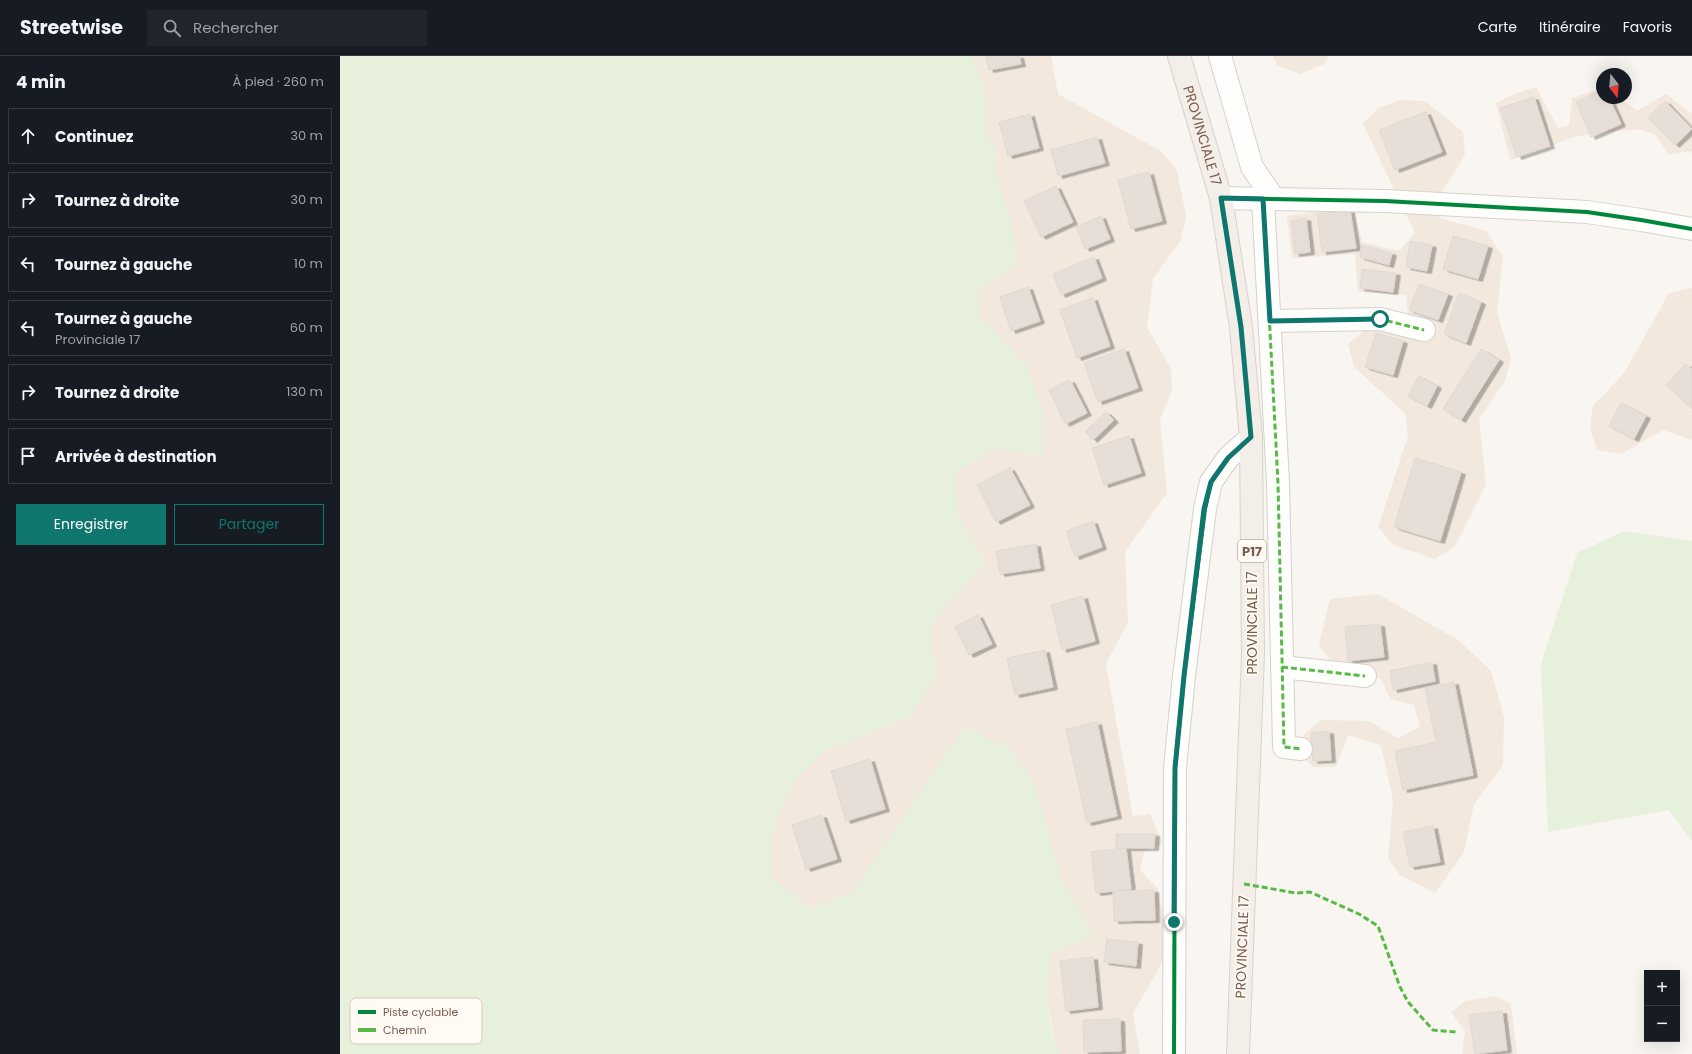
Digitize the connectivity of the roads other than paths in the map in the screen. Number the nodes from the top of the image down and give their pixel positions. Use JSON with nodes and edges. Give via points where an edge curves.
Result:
{"nodes":[{"id":1,"x":1180,"y":56,"type":"edge"},
{"id":2,"x":1220,"y":56,"type":"edge"},
{"id":3,"x":1221,"y":198,"type":"junction"},
{"id":4,"x":1268,"y":199,"type":"junction"},
{"id":5,"x":1692,"y":230,"type":"edge"},
{"id":6,"x":1270,"y":321,"type":"junction"},
{"id":7,"x":1424,"y":330,"type":"dead end"},
{"id":8,"x":1251,"y":437,"type":"junction"},
{"id":9,"x":1282,"y":667,"type":"junction"},
{"id":10,"x":1365,"y":676,"type":"dead end"},
{"id":11,"x":1301,"y":749,"type":"dead end"},
{"id":12,"x":1174,"y":1054,"type":"edge"},
{"id":13,"x":1238,"y":1054,"type":"edge"}],
"edges":[{"from":1,"to":3,"type":"main road","name":"PROVINCIALE 17","number":"P17"},
{"from":2,"to":4,"type":"street","via":[[1252,166]]},
{"from":3,"to":4,"type":"street"},
{"from":3,"to":8,"type":"main road","name":"PROVINCIALE 17","number":"P17","via":[[1241,327]]},
{"from":4,"to":5,"type":"street","via":[[1385,201],[1587,212]]},
{"from":4,"to":6,"type":"street"},
{"from":6,"to":7,"type":"street","via":[[1380,319]]},
{"from":6,"to":9,"type":"street","via":[[1278,483]]},
{"from":8,"to":12,"type":"street","via":[[1228,458],[1211,482],[1204,509],[1175,768]]},
{"from":8,"to":13,"type":"main road","name":"PROVINCIALE 17","number":"P17","via":[[1253,654]]},
{"from":9,"to":10,"type":"street"},
{"from":9,"to":11,"type":"street","via":[[1284,747]]}]}
